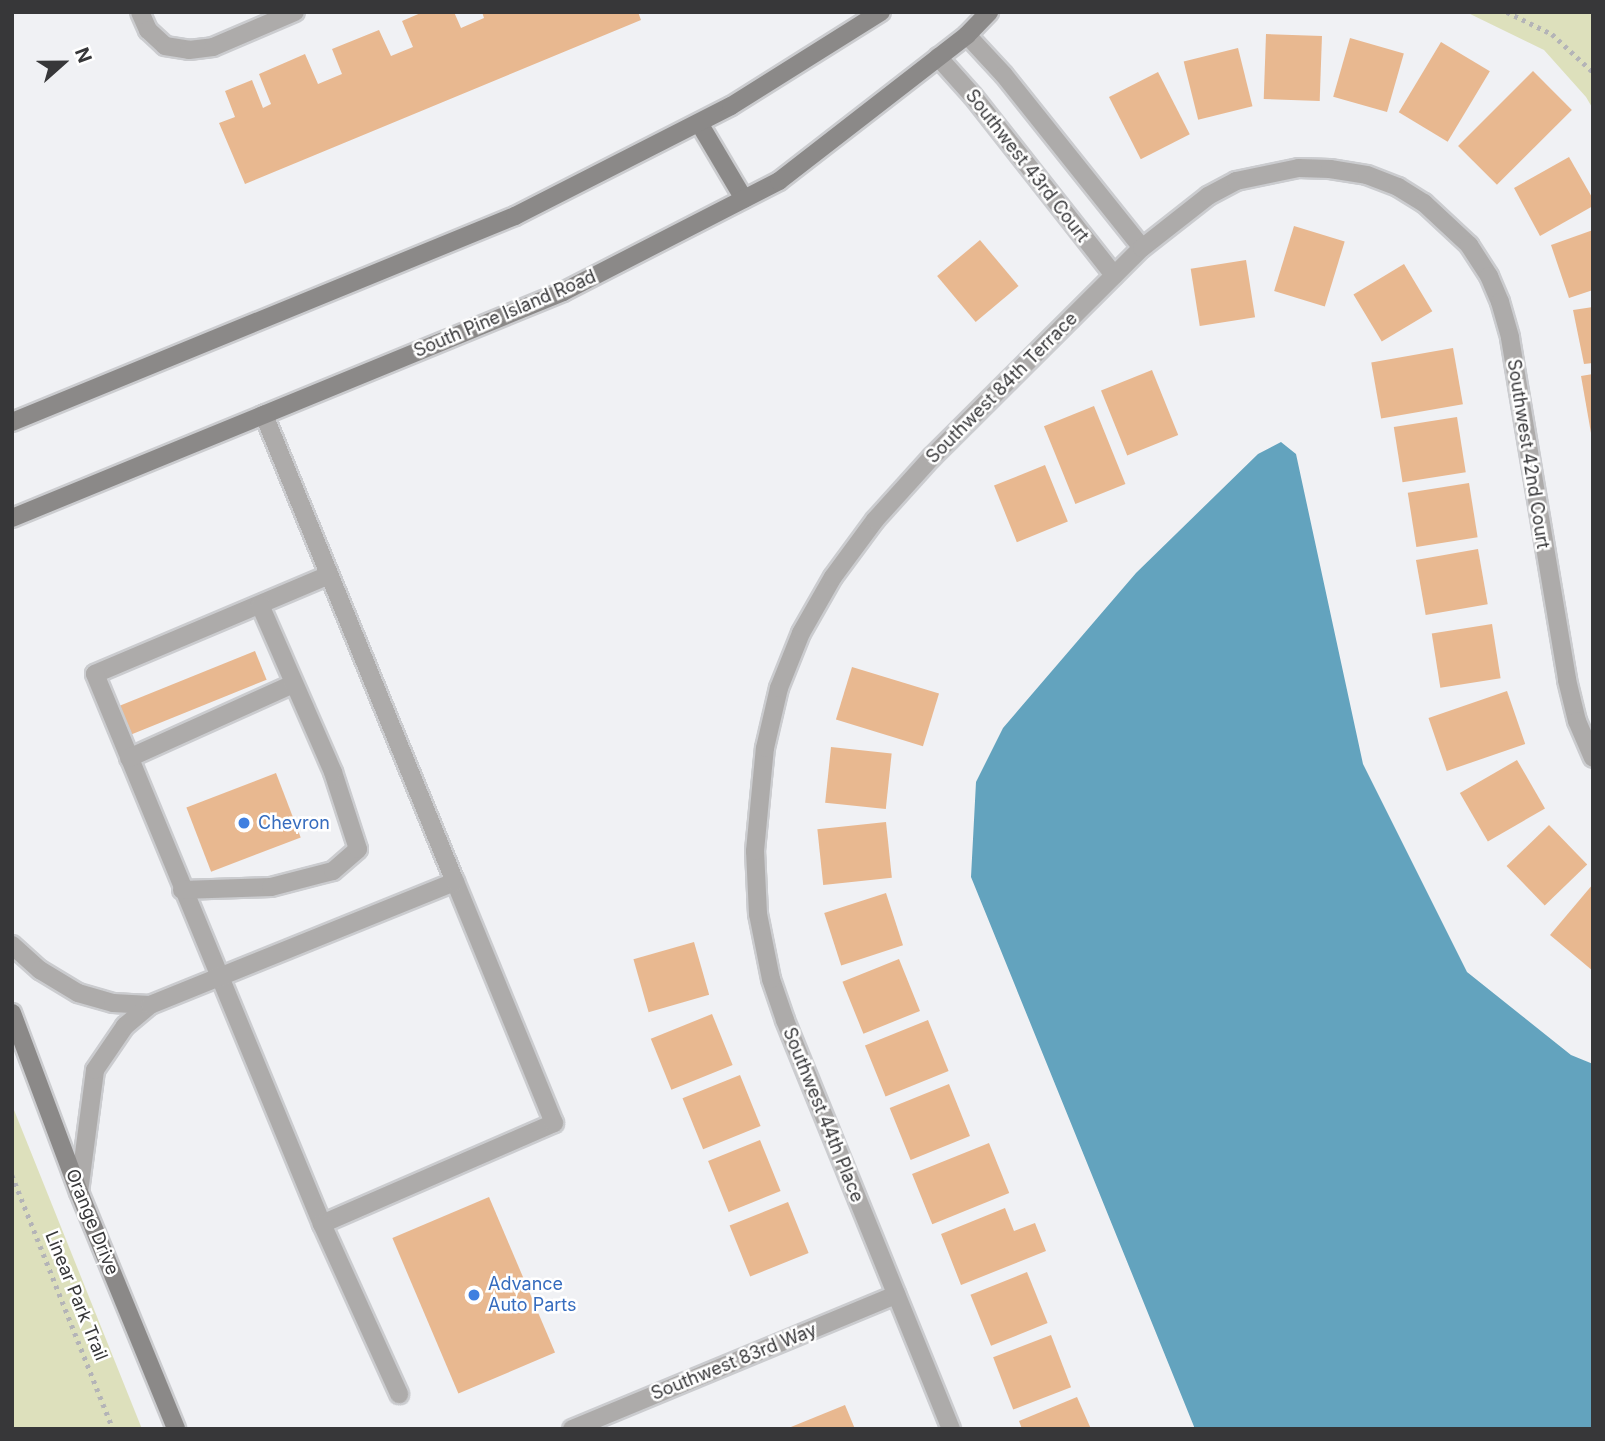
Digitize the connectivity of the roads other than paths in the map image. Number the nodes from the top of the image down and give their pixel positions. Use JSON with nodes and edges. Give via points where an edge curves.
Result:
{"nodes":[{"id":1,"x":140,"y":12,"type":"edge"},
{"id":2,"x":295,"y":12,"type":"edge"},
{"id":3,"x":881,"y":12,"type":"edge"},
{"id":4,"x":989,"y":12,"type":"edge"},
{"id":5,"x":967,"y":34,"type":"junction"},
{"id":6,"x":938,"y":57,"type":"junction"},
{"id":7,"x":699,"y":122,"type":"junction"},
{"id":8,"x":1398,"y":187,"type":"joint"},
{"id":9,"x":744,"y":199,"type":"junction"},
{"id":10,"x":1142,"y":248,"type":"junction"},
{"id":11,"x":1114,"y":275,"type":"junction"},
{"id":12,"x":264,"y":415,"type":"junction"},
{"id":13,"x":12,"y":422,"type":"edge"},
{"id":14,"x":12,"y":518,"type":"edge"},
{"id":15,"x":330,"y":575,"type":"junction"},
{"id":16,"x":260,"y":605,"type":"junction"},
{"id":17,"x":293,"y":684,"type":"junction"},
{"id":18,"x":129,"y":758,"type":"junction"},
{"id":19,"x":1593,"y":758,"type":"edge"},
{"id":20,"x":760,"y":788,"type":"joint"},
{"id":21,"x":455,"y":882,"type":"junction"},
{"id":22,"x":182,"y":890,"type":"junction"},
{"id":23,"x":12,"y":945,"type":"edge"},
{"id":24,"x":218,"y":977,"type":"junction"},
{"id":25,"x":150,"y":1005,"type":"junction"},
{"id":26,"x":12,"y":1013,"type":"edge"},
{"id":27,"x":79,"y":1192,"type":"junction"},
{"id":28,"x":322,"y":1224,"type":"junction"},
{"id":29,"x":895,"y":1295,"type":"junction"},
{"id":30,"x":399,"y":1394,"type":"dead end"},
{"id":31,"x":176,"y":1429,"type":"edge"},
{"id":32,"x":572,"y":1429,"type":"edge"},
{"id":33,"x":951,"y":1429,"type":"edge"}],
"edges":[{"from":1,"to":2,"type":"street","via":[[148,30],[166,46],[189,50],[213,47]]},
{"from":3,"to":7,"type":"main road"},
{"from":4,"to":5,"type":"main road","name":"South Pine Island Road"},
{"from":5,"to":6,"type":"main road","name":"South Pine Island Road"},
{"from":5,"to":10,"type":"street"},
{"from":6,"to":9,"type":"main road","name":"South Pine Island Road","via":[[779,181]]},
{"from":6,"to":11,"type":"street","name":"Southwest 43rd Court"},
{"from":7,"to":9,"type":"main road"},
{"from":7,"to":13,"type":"main road","via":[[515,216]]},
{"from":8,"to":10,"type":"street","name":"Southwest 84th Terrace","via":[[1367,175],[1330,169],[1262,173],[1208,196]]},
{"from":8,"to":19,"type":"street","name":"Southwest 42nd Court","via":[[1424,203],[1469,245],[1500,302],[1510,338],[1567,680]]},
{"from":9,"to":12,"type":"main road","name":"South Pine Island Road","via":[[563,292]]},
{"from":10,"to":11,"type":"street","name":"Southwest 84th Terrace"},
{"from":11,"to":20,"type":"street","name":"Southwest 84th Terrace","via":[[932,457],[875,520],[834,577],[801,633],[779,688]]},
{"from":12,"to":14,"type":"main road","name":"South Pine Island Road"},
{"from":12,"to":15,"type":"street"},
{"from":15,"to":16,"type":"street"},
{"from":15,"to":21,"type":"street"},
{"from":16,"to":17,"type":"street"},
{"from":16,"to":18,"type":"street","via":[[95,674]]},
{"from":17,"to":18,"type":"street"},
{"from":17,"to":22,"type":"street","via":[[333,772],[358,849],[333,871],[271,887]]},
{"from":18,"to":22,"type":"street"},
{"from":20,"to":29,"type":"street","name":"Southwest 44th Place","via":[[755,851],[758,915],[771,979]]},
{"from":21,"to":24,"type":"street"},
{"from":21,"to":28,"type":"street","via":[[554,1123]]},
{"from":22,"to":24,"type":"street"},
{"from":23,"to":25,"type":"street","via":[[40,970],[78,993],[113,1003]]},
{"from":24,"to":25,"type":"street"},
{"from":24,"to":28,"type":"street"},
{"from":25,"to":27,"type":"street","via":[[125,1026],[95,1070]]},
{"from":26,"to":27,"type":"main road","name":"Orange Drive"},
{"from":27,"to":31,"type":"main road","name":"Orange Drive"},
{"from":28,"to":30,"type":"street"},
{"from":29,"to":32,"type":"street","name":"Southwest 83rd Way"},
{"from":29,"to":33,"type":"street","name":"Southwest 44th Place"}]}
